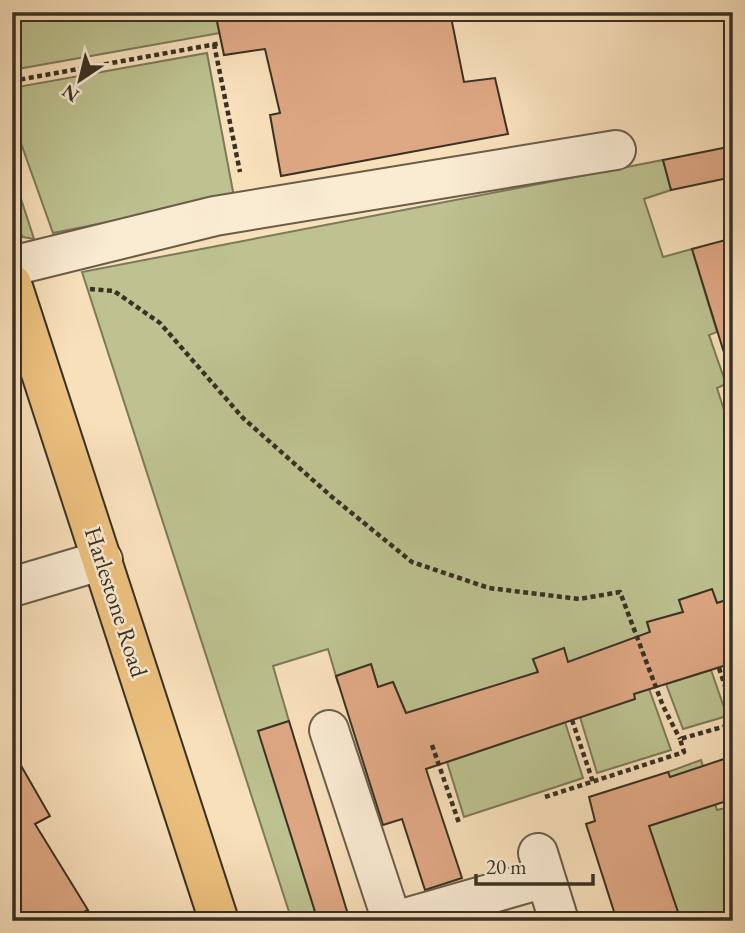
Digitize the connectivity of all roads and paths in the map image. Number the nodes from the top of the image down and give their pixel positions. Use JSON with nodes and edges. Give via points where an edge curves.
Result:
{"nodes":[{"id":1,"x":222,"y":43,"type":"dead end"},
{"id":2,"x":214,"y":44,"type":"junction"},
{"id":3,"x":12,"y":81,"type":"edge"},
{"id":4,"x":615,"y":150,"type":"dead end"},
{"id":5,"x":248,"y":210,"type":"junction"},
{"id":6,"x":12,"y":266,"type":"edge"},
{"id":7,"x":12,"y":284,"type":"edge"},
{"id":8,"x":85,"y":289,"type":"dead end"},
{"id":9,"x":103,"y":560,"type":"junction"},
{"id":10,"x":12,"y":587,"type":"edge"},
{"id":11,"x":719,"y":668,"type":"dead end"},
{"id":12,"x":733,"y":710,"type":"edge"},
{"id":13,"x":572,"y":720,"type":"dead end"},
{"id":14,"x":733,"y":724,"type":"edge"},
{"id":15,"x":328,"y":730,"type":"dead end"},
{"id":16,"x":680,"y":739,"type":"junction"},
{"id":17,"x":432,"y":745,"type":"dead end"},
{"id":18,"x":593,"y":782,"type":"junction"},
{"id":19,"x":545,"y":797,"type":"dead end"},
{"id":20,"x":459,"y":823,"type":"dead end"},
{"id":21,"x":219,"y":921,"type":"edge"},
{"id":22,"x":393,"y":921,"type":"edge"},
{"id":23,"x":559,"y":921,"type":"edge"}],
"edges":[{"from":1,"to":2,"type":"path"},
{"from":2,"to":3,"type":"path"},
{"from":2,"to":5,"type":"path"},
{"from":4,"to":5,"type":"street"},
{"from":5,"to":6,"type":"street"},
{"from":7,"to":9,"type":"main road","name":"Harlestone Road"},
{"from":8,"to":16,"type":"path","via":[[114,291],[160,323],[243,418],[412,562],[489,588],[579,599],[620,592]]},
{"from":9,"to":10,"type":"street"},
{"from":9,"to":21,"type":"main road","name":"Harlestone Road"},
{"from":11,"to":12,"type":"path"},
{"from":13,"to":18,"type":"path"},
{"from":14,"to":16,"type":"path"},
{"from":15,"to":22,"type":"street"},
{"from":16,"to":18,"type":"path","via":[[684,752]]},
{"from":17,"to":20,"type":"path"},
{"from":18,"to":19,"type":"path"},
{"from":22,"to":23,"type":"street","via":[[541,865]]}]}
